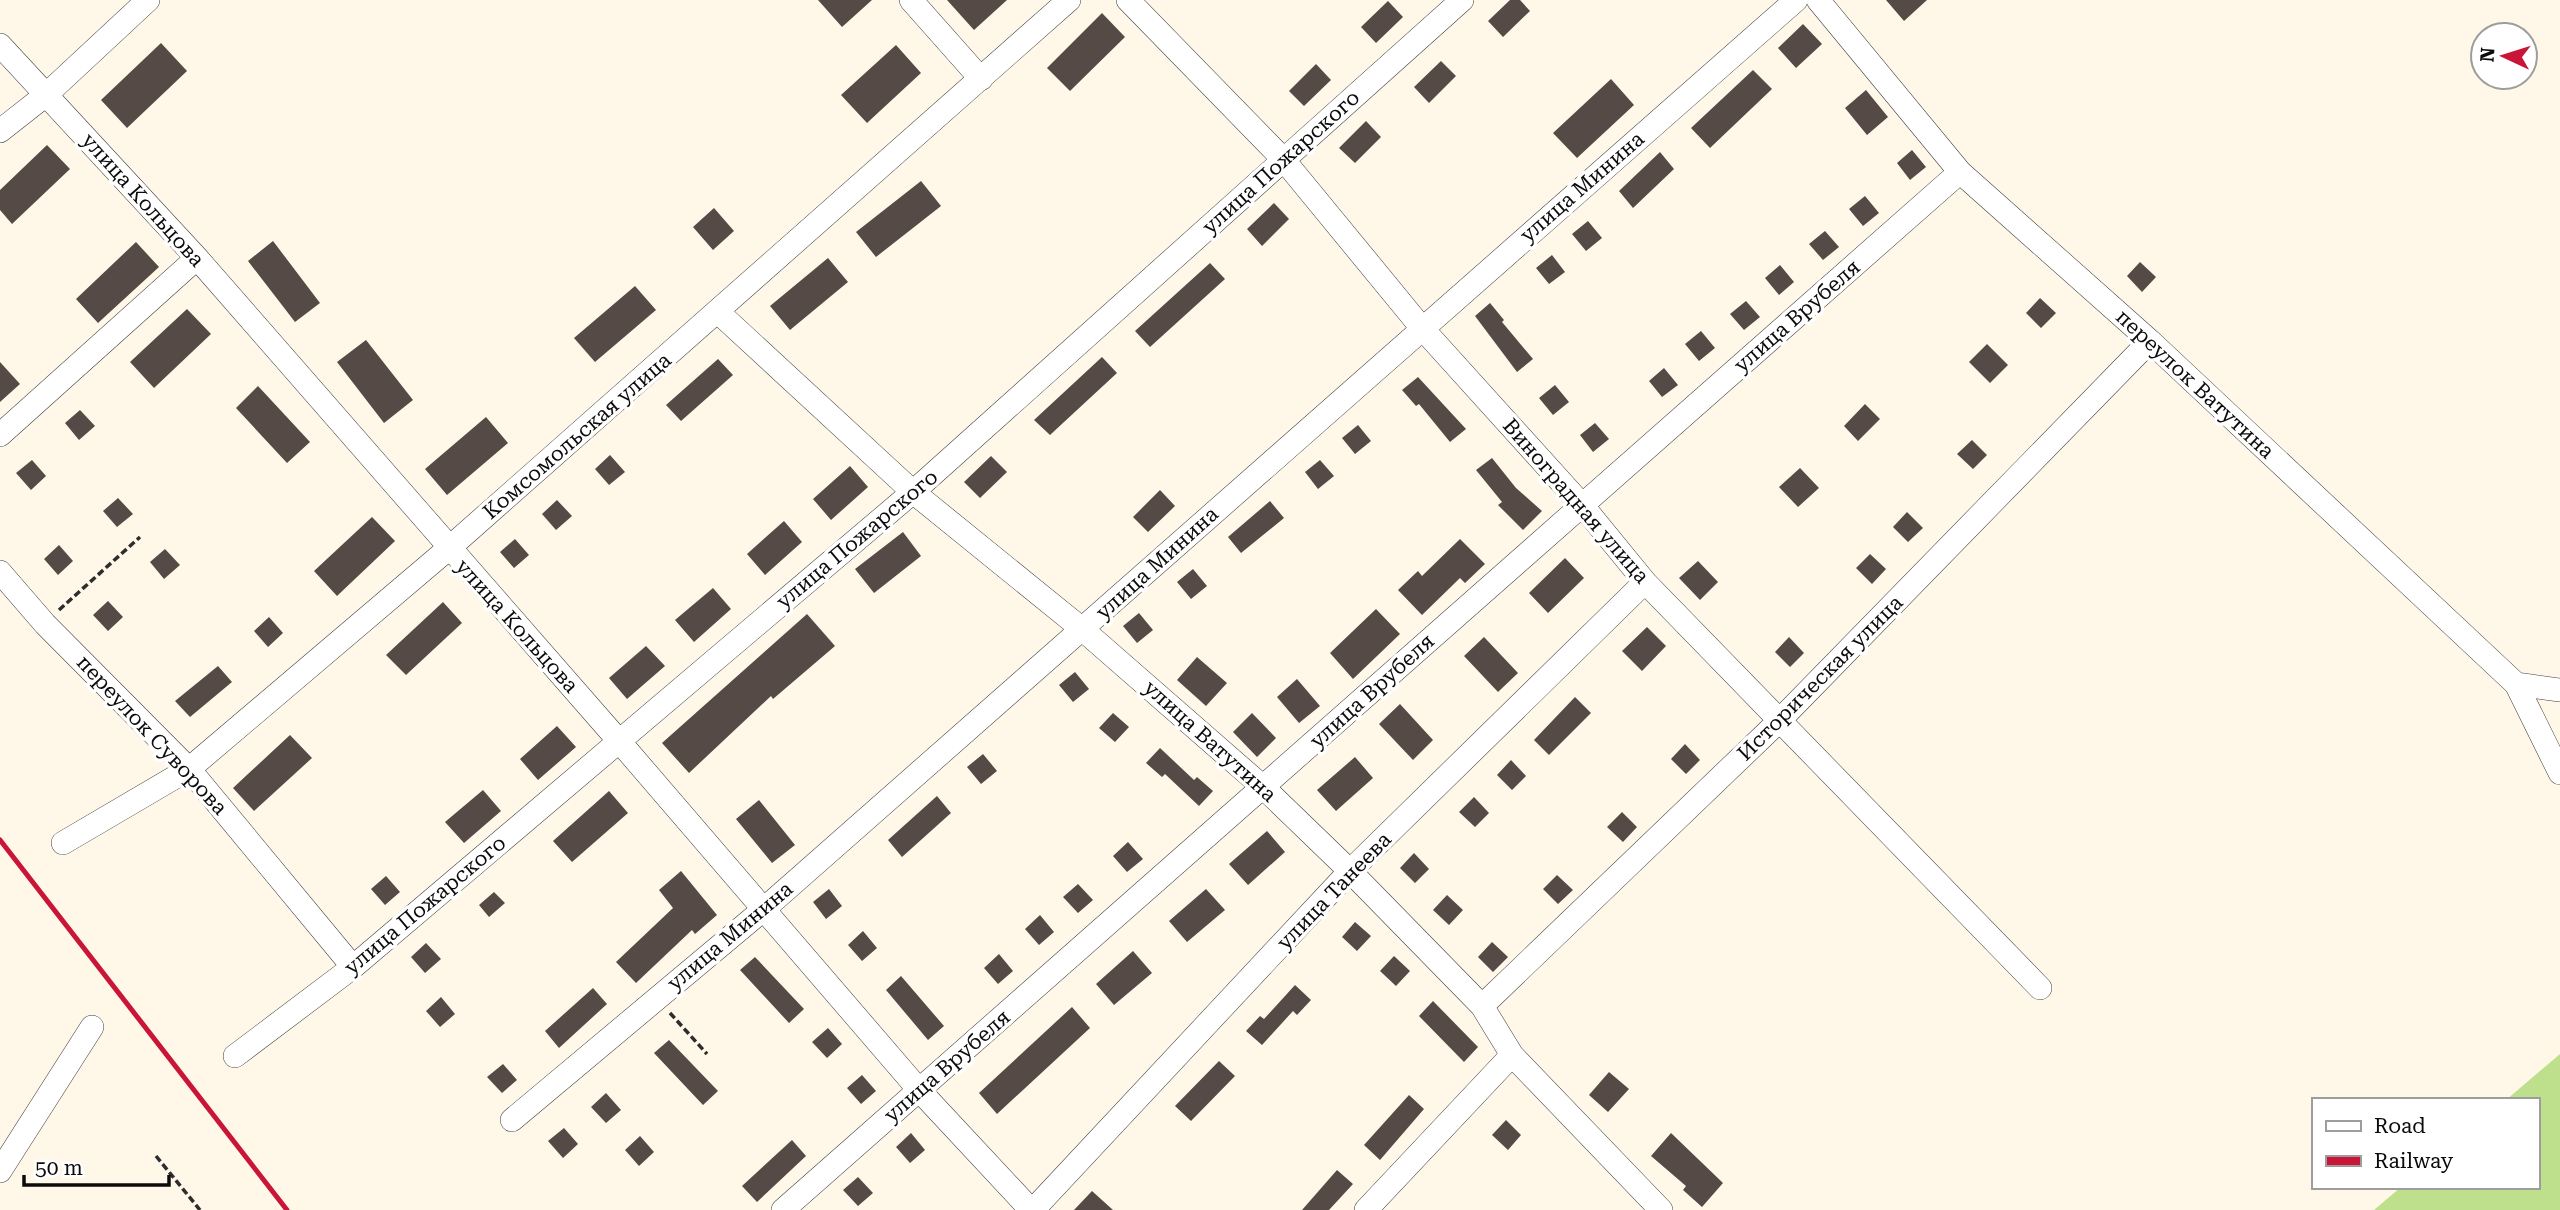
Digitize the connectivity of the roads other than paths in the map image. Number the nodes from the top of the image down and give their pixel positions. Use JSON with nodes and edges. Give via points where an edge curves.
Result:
{"nodes":[{"id":1,"x":148,"y":0,"type":"edge"},
{"id":2,"x":911,"y":0,"type":"edge"},
{"id":3,"x":1069,"y":0,"type":"edge"},
{"id":4,"x":1128,"y":0,"type":"edge"},
{"id":5,"x":1462,"y":0,"type":"edge"},
{"id":6,"x":1796,"y":0,"type":"edge"},
{"id":7,"x":1818,"y":0,"type":"edge"},
{"id":8,"x":0,"y":45,"type":"edge"},
{"id":9,"x":981,"y":79,"type":"junction"},
{"id":10,"x":47,"y":94,"type":"junction"},
{"id":11,"x":0,"y":131,"type":"edge"},
{"id":12,"x":1283,"y":159,"type":"junction"},
{"id":13,"x":1960,"y":172,"type":"junction"},
{"id":14,"x":197,"y":258,"type":"junction"},
{"id":15,"x":718,"y":312,"type":"junction"},
{"id":16,"x":1421,"y":327,"type":"junction"},
{"id":17,"x":2150,"y":341,"type":"junction"},
{"id":18,"x":0,"y":435,"type":"edge"},
{"id":19,"x":913,"y":492,"type":"junction"},
{"id":20,"x":1582,"y":505,"type":"junction"},
{"id":21,"x":448,"y":549,"type":"junction"},
{"id":22,"x":0,"y":572,"type":"edge"},
{"id":23,"x":1645,"y":582,"type":"junction"},
{"id":24,"x":1082,"y":629,"type":"junction"},
{"id":25,"x":2516,"y":684,"type":"junction"},
{"id":26,"x":2560,"y":690,"type":"edge"},
{"id":27,"x":1779,"y":722,"type":"junction"},
{"id":28,"x":619,"y":741,"type":"junction"},
{"id":29,"x":189,"y":769,"type":"junction"},
{"id":30,"x":2560,"y":774,"type":"edge"},
{"id":31,"x":1263,"y":787,"type":"junction"},
{"id":32,"x":63,"y":843,"type":"dead end"},
{"id":33,"x":1350,"y":871,"type":"junction"},
{"id":34,"x":764,"y":909,"type":"junction"},
{"id":35,"x":353,"y":967,"type":"junction"},
{"id":36,"x":2040,"y":988,"type":"dead end"},
{"id":37,"x":1482,"y":1006,"type":"junction"},
{"id":38,"x":92,"y":1027,"type":"dead end"},
{"id":39,"x":1512,"y":1055,"type":"junction"},
{"id":40,"x":234,"y":1056,"type":"dead end"},
{"id":41,"x":920,"y":1091,"type":"junction"},
{"id":42,"x":512,"y":1119,"type":"dead end"},
{"id":43,"x":0,"y":1171,"type":"edge"},
{"id":44,"x":1656,"y":1208,"type":"edge"},
{"id":45,"x":783,"y":1210,"type":"edge"},
{"id":46,"x":1032,"y":1210,"type":"edge"},
{"id":47,"x":1366,"y":1210,"type":"edge"}],
"edges":[{"from":1,"to":10,"type":"street"},
{"from":2,"to":9,"type":"street"},
{"from":3,"to":9,"type":"street","name":"Комсомольская улица"},
{"from":4,"to":12,"type":"street","name":"Виноградная улица"},
{"from":5,"to":12,"type":"street","name":"улица Пожарского"},
{"from":6,"to":16,"type":"street","name":"улица Минина"},
{"from":7,"to":13,"type":"street","name":"переулок Ватутина"},
{"from":8,"to":10,"type":"street","name":"улица Кольцова"},
{"from":9,"to":15,"type":"street","name":"Комсомольская улица"},
{"from":10,"to":11,"type":"street"},
{"from":10,"to":14,"type":"street","name":"улица Кольцова"},
{"from":12,"to":16,"type":"street","name":"Виноградная улица"},
{"from":12,"to":19,"type":"street","name":"улица Пожарского"},
{"from":13,"to":17,"type":"street","name":"переулок Ватутина"},
{"from":13,"to":20,"type":"street","name":"улица Врубеля"},
{"from":14,"to":18,"type":"street"},
{"from":14,"to":21,"type":"street","name":"улица Кольцова"},
{"from":15,"to":19,"type":"street","name":"улица Ватутина"},
{"from":15,"to":21,"type":"street","name":"Комсомольская улица"},
{"from":16,"to":20,"type":"street","name":"Виноградная улица"},
{"from":16,"to":24,"type":"street","name":"улица Минина"},
{"from":17,"to":25,"type":"street","name":"переулок Ватутина"},
{"from":17,"to":27,"type":"street","name":"Историческая улица"},
{"from":19,"to":24,"type":"street","name":"улица Ватутина"},
{"from":19,"to":28,"type":"street","name":"улица Пожарского"},
{"from":20,"to":23,"type":"street","name":"Виноградная улица"},
{"from":20,"to":31,"type":"street","name":"улица Врубеля"},
{"from":21,"to":28,"type":"street","name":"улица Кольцова"},
{"from":21,"to":29,"type":"street","name":"Комсомольская улица"},
{"from":22,"to":29,"type":"street","name":"переулок Суворова","via":[[45,624]]},
{"from":23,"to":27,"type":"street","name":"Виноградная улица"},
{"from":23,"to":33,"type":"street","name":"улица Танеева"},
{"from":24,"to":31,"type":"street","name":"улица Ватутина"},
{"from":24,"to":34,"type":"street","name":"улица Минина"},
{"from":25,"to":26,"type":"street"},
{"from":25,"to":30,"type":"street","name":"переулок Ватутина"},
{"from":27,"to":36,"type":"street","name":"Виноградная улица"},
{"from":27,"to":37,"type":"street","name":"Историческая улица"},
{"from":28,"to":34,"type":"street","name":"улица Кольцова"},
{"from":28,"to":35,"type":"street","name":"улица Пожарского"},
{"from":29,"to":32,"type":"street","name":"Комсомольская улица"},
{"from":29,"to":35,"type":"street","name":"переулок Суворова"},
{"from":31,"to":33,"type":"street","name":"улица Ватутина"},
{"from":31,"to":41,"type":"street","name":"улица Врубеля"},
{"from":33,"to":37,"type":"street","name":"улица Ватутина"},
{"from":33,"to":46,"type":"street","name":"улица Танеева"},
{"from":34,"to":41,"type":"street","name":"улица Кольцова"},
{"from":34,"to":42,"type":"street","name":"улица Минина"},
{"from":35,"to":40,"type":"street","name":"улица Пожарского"},
{"from":37,"to":39,"type":"street","name":"улица Ватутина"},
{"from":38,"to":43,"type":"street"},
{"from":39,"to":44,"type":"street","name":"улица Ватутина"},
{"from":39,"to":47,"type":"street"},
{"from":41,"to":45,"type":"street","name":"улица Врубеля"},
{"from":41,"to":46,"type":"street","name":"улица Кольцова"}]}
